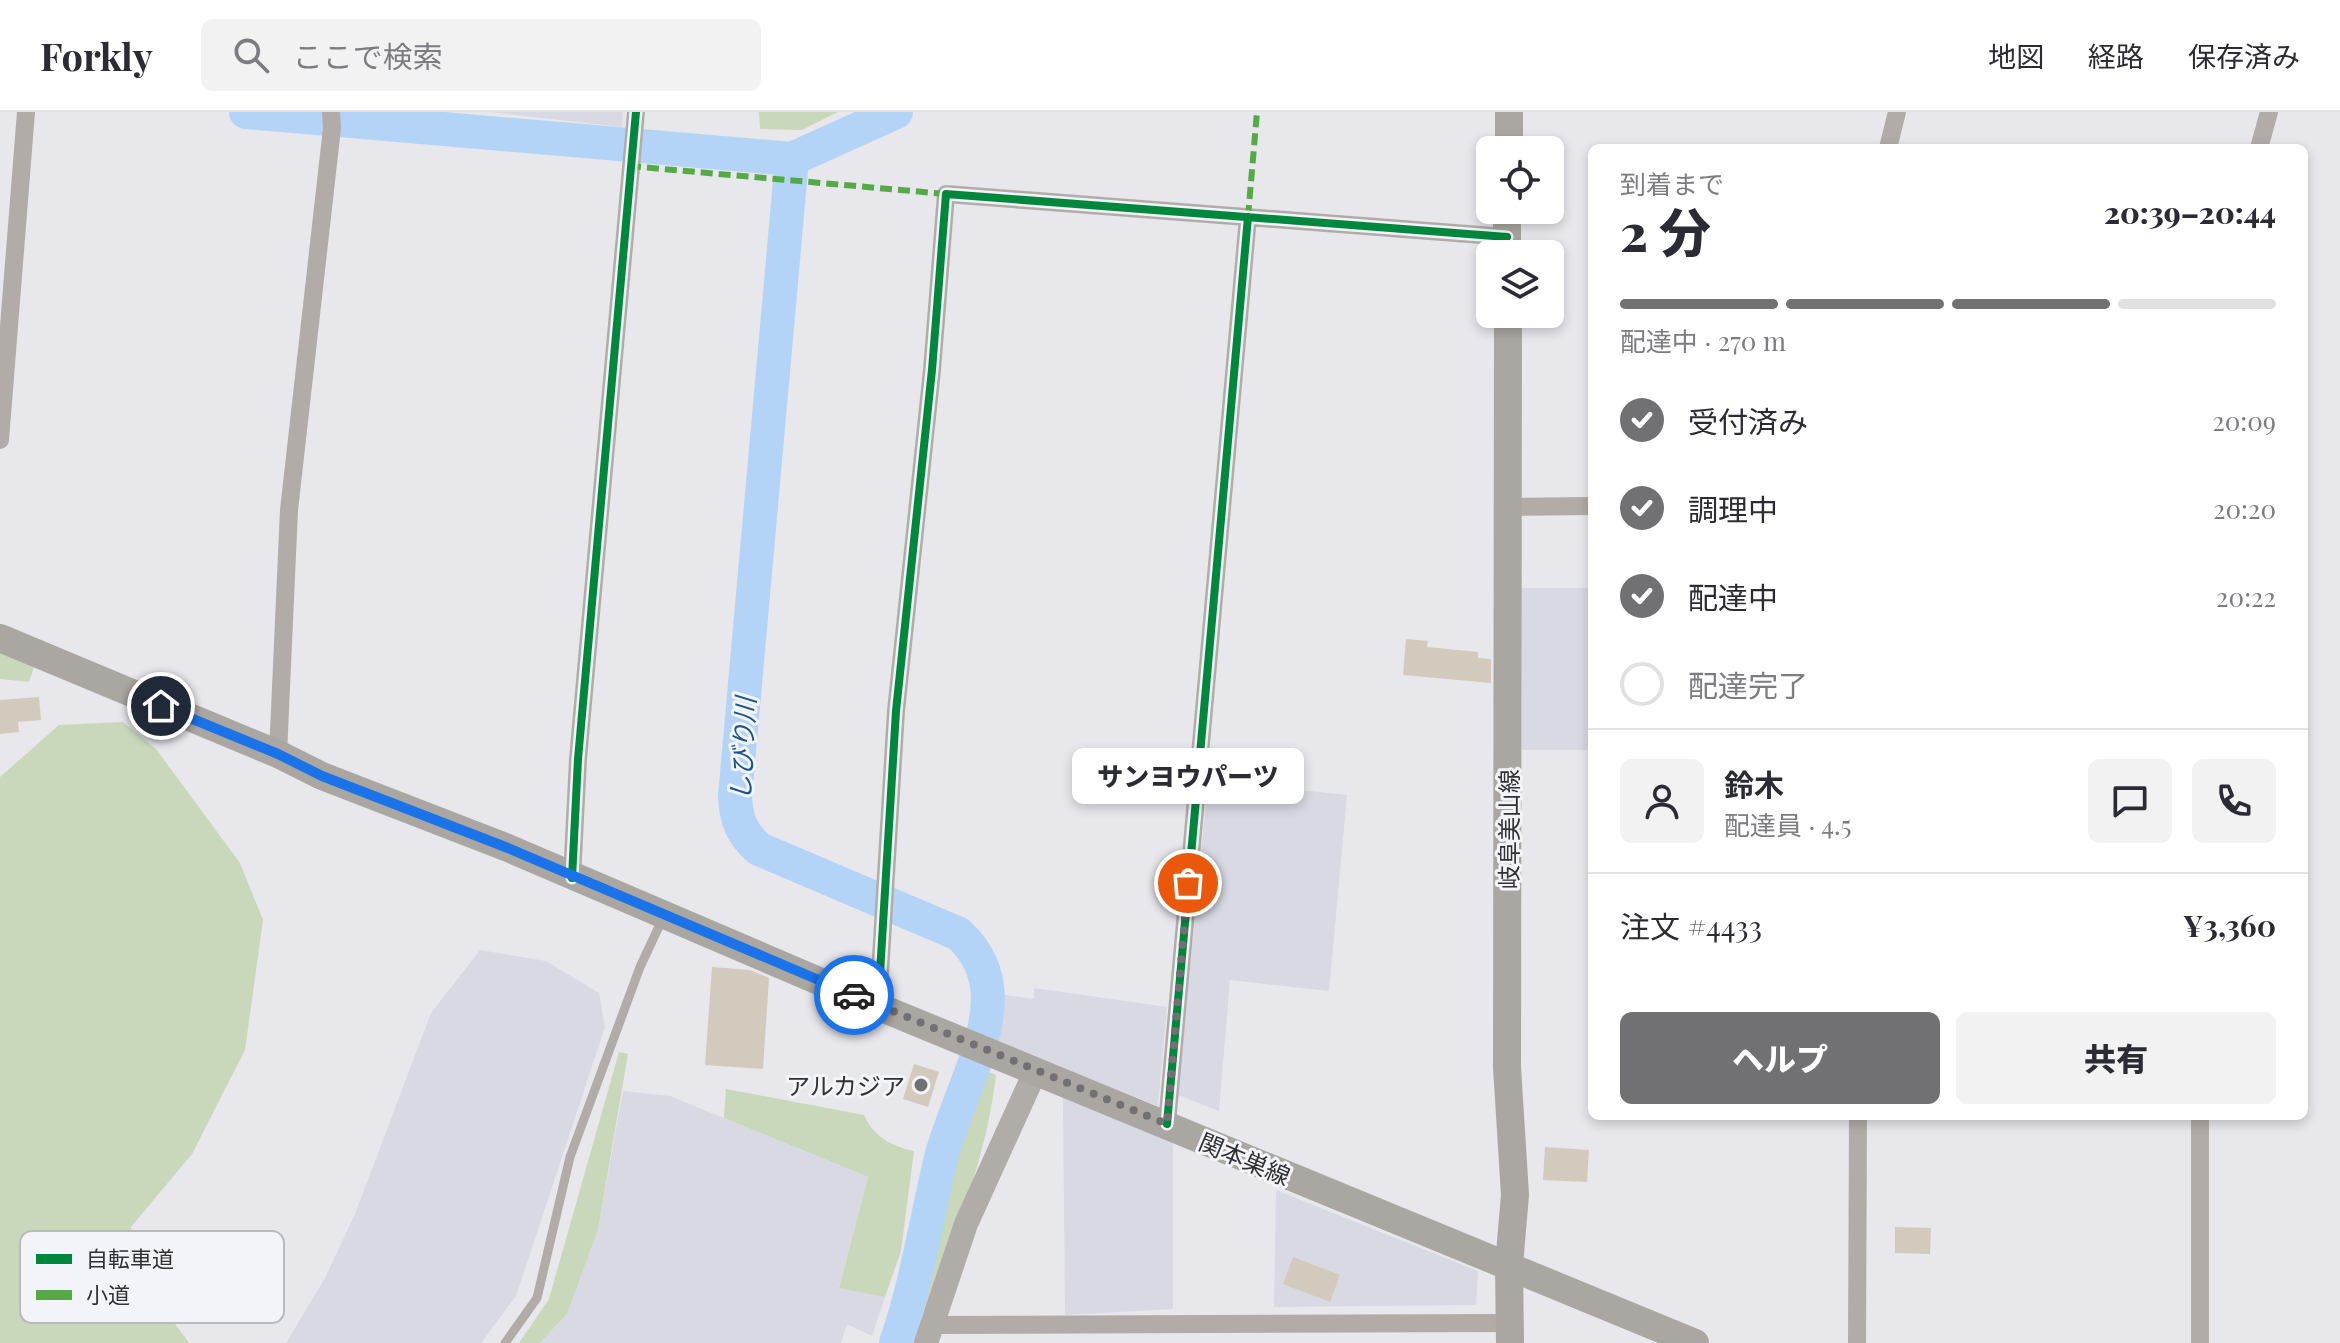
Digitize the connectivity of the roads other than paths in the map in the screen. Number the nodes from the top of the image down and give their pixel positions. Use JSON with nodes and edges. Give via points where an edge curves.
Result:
{"nodes":[{"id":1,"x":26,"y":112,"type":"edge"},
{"id":2,"x":636,"y":112,"type":"edge"},
{"id":3,"x":1509,"y":112,"type":"edge"},
{"id":4,"x":1897,"y":112,"type":"edge"},
{"id":5,"x":2269,"y":112,"type":"edge"},
{"id":6,"x":331,"y":120,"type":"edge"},
{"id":7,"x":1509,"y":136,"type":"edge"},
{"id":8,"x":1889,"y":144,"type":"edge"},
{"id":9,"x":2260,"y":144,"type":"edge"},
{"id":10,"x":1248,"y":217,"type":"junction"},
{"id":11,"x":1507,"y":234,"type":"edge"},
{"id":12,"x":1508,"y":328,"type":"edge"},
{"id":13,"x":0,"y":440,"type":"edge"},
{"id":14,"x":1588,"y":506,"type":"edge"},
{"id":15,"x":1508,"y":507,"type":"junction"},
{"id":16,"x":0,"y":638,"type":"edge"},
{"id":17,"x":278,"y":754,"type":"junction"},
{"id":18,"x":572,"y":878,"type":"junction"},
{"id":19,"x":664,"y":914,"type":"junction"},
{"id":20,"x":878,"y":1006,"type":"junction"},
{"id":21,"x":1036,"y":1070,"type":"junction"},
{"id":22,"x":1858,"y":1120,"type":"edge"},
{"id":23,"x":2200,"y":1120,"type":"edge"},
{"id":24,"x":1167,"y":1124,"type":"junction"},
{"id":25,"x":1509,"y":1265,"type":"junction"},
{"id":26,"x":1510,"y":1333,"type":"edge"},
{"id":27,"x":930,"y":1334,"type":"edge"},
{"id":28,"x":505,"y":1343,"type":"edge"},
{"id":29,"x":1695,"y":1343,"type":"edge"},
{"id":30,"x":1857,"y":1343,"type":"edge"},
{"id":31,"x":2200,"y":1343,"type":"edge"}],
"edges":[{"from":1,"to":13,"type":"street"},
{"from":2,"to":18,"type":"street","via":[[581,716]]},
{"from":3,"to":7,"type":"main road"},
{"from":4,"to":8,"type":"street"},
{"from":5,"to":9,"type":"street"},
{"from":6,"to":17,"type":"street","via":[[289,510]]},
{"from":10,"to":11,"type":"street"},
{"from":10,"to":20,"type":"street","via":[[946,194],[896,711]]},
{"from":10,"to":24,"type":"street"},
{"from":12,"to":15,"type":"main road","name":"岐阜美山線"},
{"from":14,"to":15,"type":"street"},
{"from":15,"to":25,"type":"main road","name":"岐阜美山線","via":[[1507,1067],[1515,1195]]},
{"from":16,"to":17,"type":"main road","name":"関本巣線"},
{"from":17,"to":18,"type":"main road","name":"関本巣線"},
{"from":18,"to":19,"type":"main road","name":"関本巣線"},
{"from":19,"to":20,"type":"main road","name":"関本巣線"},
{"from":19,"to":28,"type":"lane","via":[[570,1157],[537,1298]]},
{"from":20,"to":21,"type":"main road","name":"関本巣線"},
{"from":21,"to":24,"type":"main road","name":"関本巣線"},
{"from":21,"to":27,"type":"street","via":[[966,1224]]},
{"from":22,"to":30,"type":"street"},
{"from":23,"to":31,"type":"street"},
{"from":24,"to":25,"type":"main road","name":"関本巣線"},
{"from":25,"to":26,"type":"main road","name":"岐阜美山線"},
{"from":25,"to":29,"type":"main road","name":"関本巣線"},
{"from":26,"to":27,"type":"street"}]}
